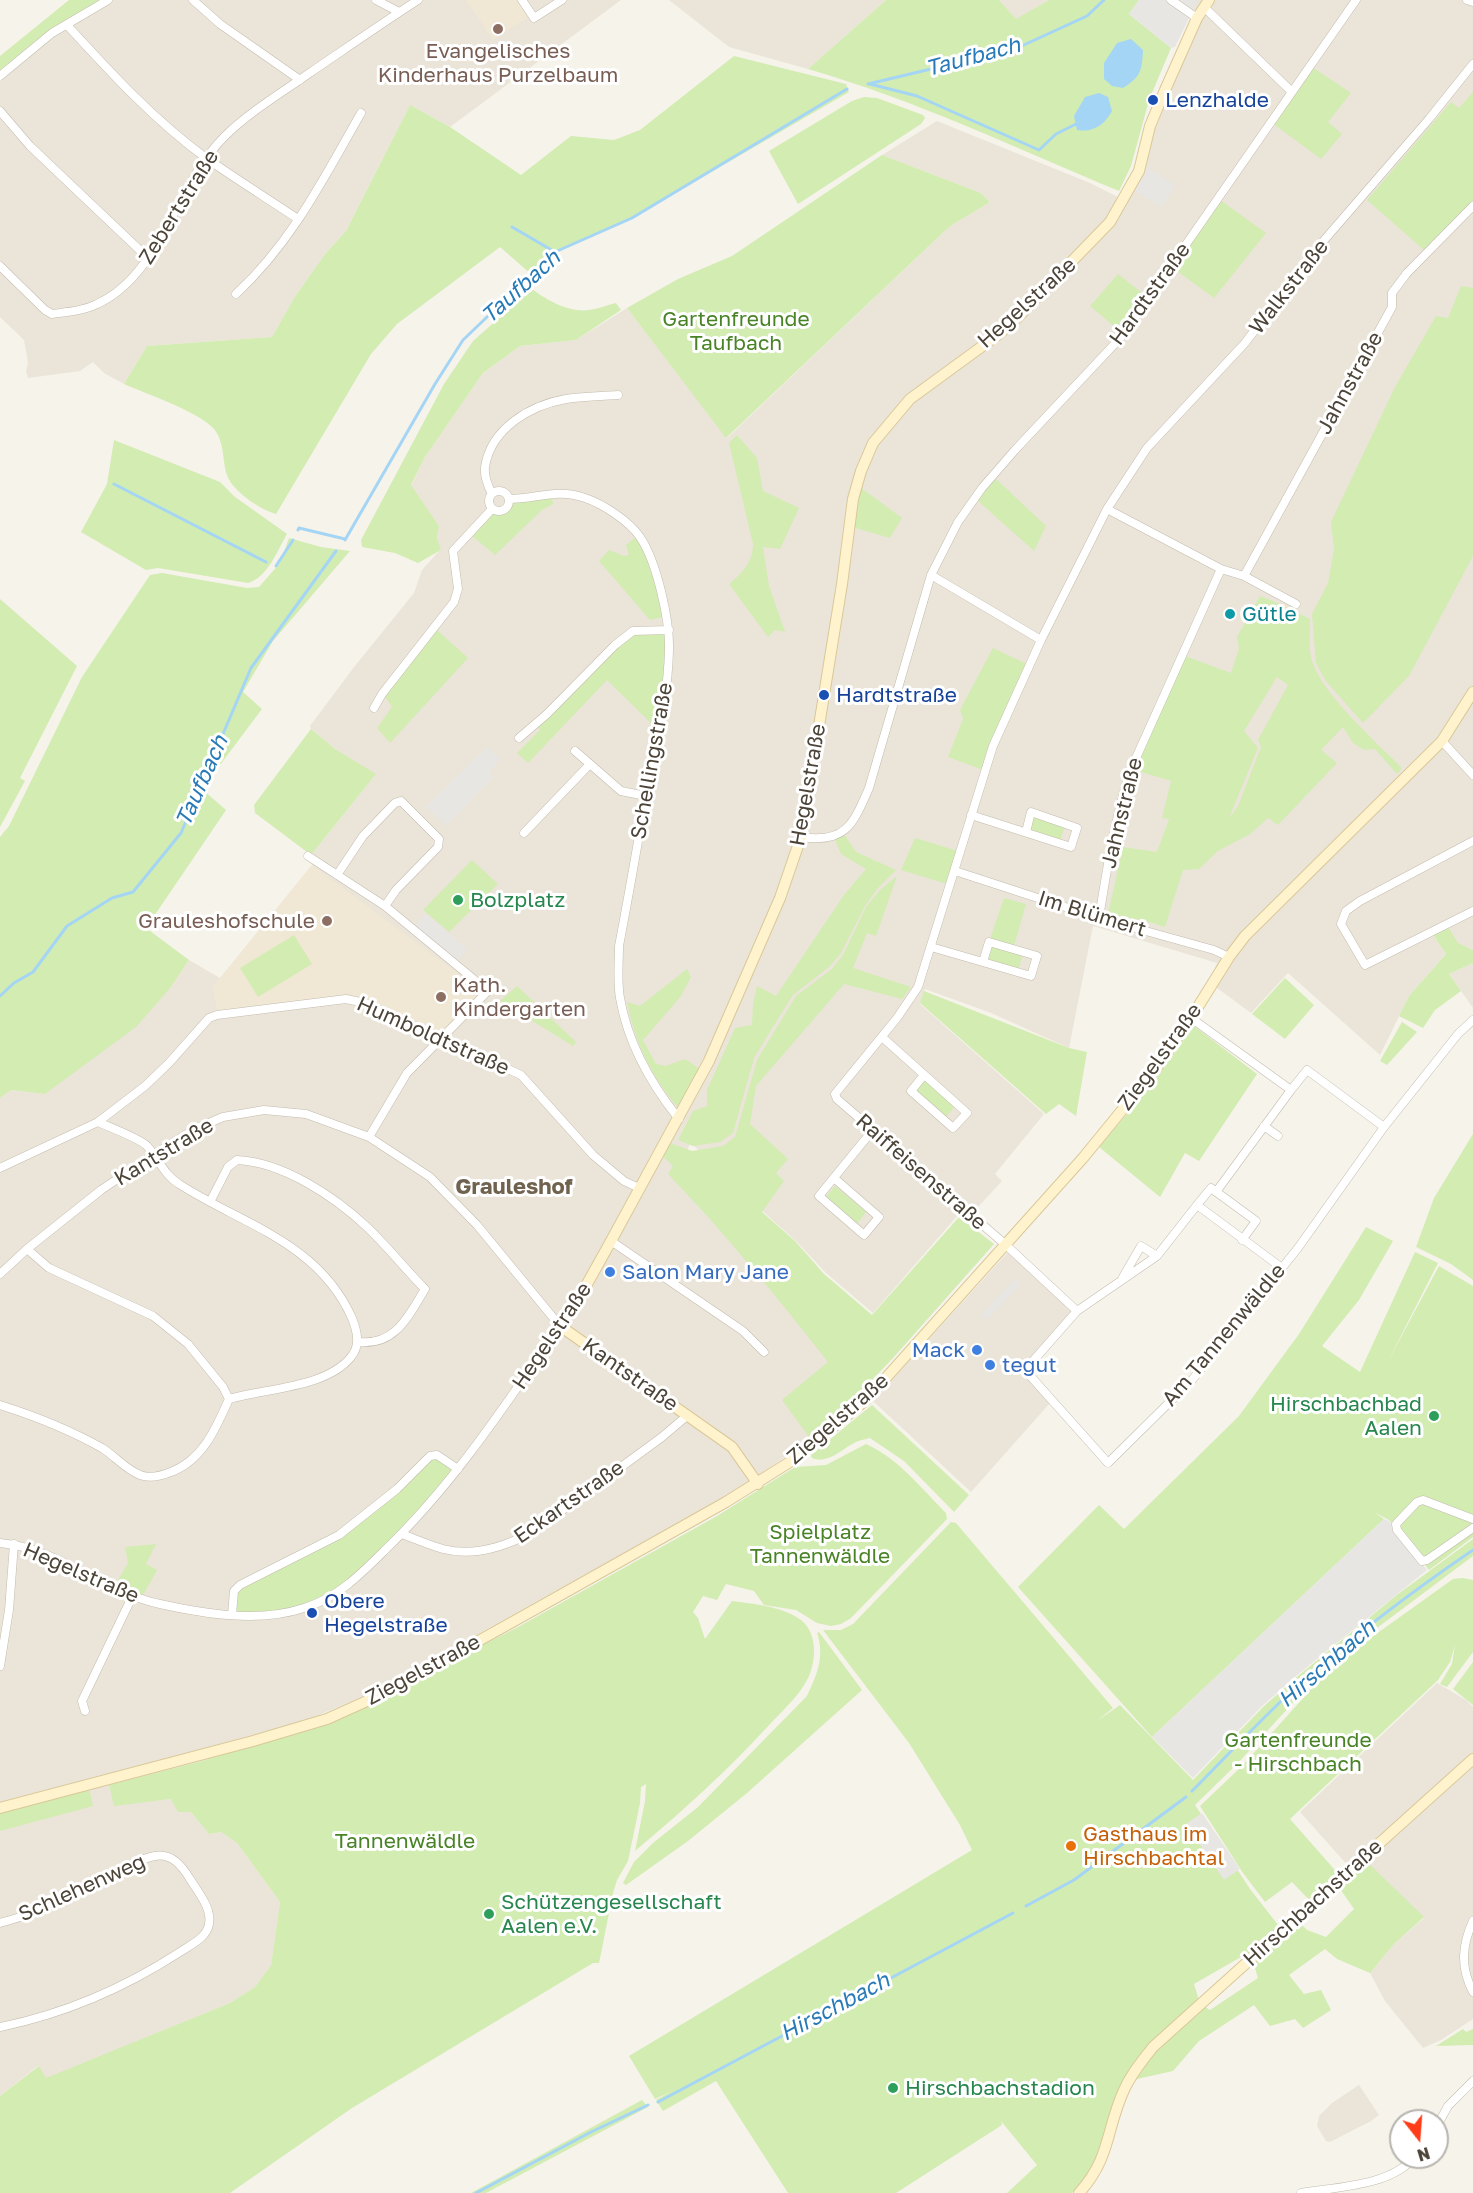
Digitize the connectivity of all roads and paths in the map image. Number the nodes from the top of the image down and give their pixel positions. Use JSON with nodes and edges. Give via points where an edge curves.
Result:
{"nodes":[{"id":1,"x":108,"y":0,"type":"edge"},
{"id":2,"x":193,"y":0,"type":"edge"},
{"id":3,"x":376,"y":0,"type":"edge"},
{"id":4,"x":418,"y":0,"type":"edge"},
{"id":5,"x":522,"y":0,"type":"edge"},
{"id":6,"x":562,"y":0,"type":"edge"},
{"id":7,"x":1171,"y":0,"type":"edge"},
{"id":8,"x":1356,"y":0,"type":"edge"},
{"id":9,"x":1467,"y":0,"type":"edge"},
{"id":10,"x":1473,"y":2,"type":"edge"},
{"id":11,"x":1207,"y":4,"type":"edge"},
{"id":12,"x":399,"y":12,"type":"junction"},
{"id":13,"x":1197,"y":18,"type":"junction"},
{"id":14,"x":67,"y":25,"type":"junction"},
{"id":15,"x":1473,"y":64,"type":"edge"},
{"id":16,"x":0,"y":76,"type":"edge"},
{"id":17,"x":300,"y":80,"type":"junction"},
{"id":18,"x":1292,"y":92,"type":"junction"},
{"id":19,"x":0,"y":111,"type":"edge"},
{"id":20,"x":361,"y":113,"type":"dead end"},
{"id":21,"x":206,"y":158,"type":"junction"},
{"id":22,"x":1473,"y":206,"type":"edge"},
{"id":23,"x":298,"y":219,"type":"junction"},
{"id":24,"x":148,"y":258,"type":"junction"},
{"id":25,"x":0,"y":266,"type":"edge"},
{"id":26,"x":236,"y":294,"type":"dead end"},
{"id":27,"x":618,"y":395,"type":"dead end"},
{"id":28,"x":492,"y":494,"type":"junction"},
{"id":29,"x":509,"y":499,"type":"junction"},
{"id":30,"x":492,"y":509,"type":"junction"},
{"id":31,"x":1107,"y":509,"type":"junction"},
{"id":32,"x":1221,"y":569,"type":"junction"},
{"id":33,"x":931,"y":576,"type":"junction"},
{"id":34,"x":1244,"y":576,"type":"junction"},
{"id":35,"x":1296,"y":604,"type":"dead end"},
{"id":36,"x":669,"y":630,"type":"junction"},
{"id":37,"x":1041,"y":640,"type":"junction"},
{"id":38,"x":1473,"y":692,"type":"edge"},
{"id":39,"x":374,"y":708,"type":"dead end"},
{"id":40,"x":519,"y":738,"type":"dead end"},
{"id":41,"x":1442,"y":741,"type":"junction"},
{"id":42,"x":575,"y":751,"type":"dead end"},
{"id":43,"x":589,"y":765,"type":"junction"},
{"id":44,"x":1473,"y":775,"type":"edge"},
{"id":45,"x":646,"y":796,"type":"junction"},
{"id":46,"x":971,"y":815,"type":"junction"},
{"id":47,"x":1026,"y":832,"type":"junction"},
{"id":48,"x":524,"y":833,"type":"dead end"},
{"id":49,"x":801,"y":837,"type":"junction"},
{"id":50,"x":1473,"y":841,"type":"edge"},
{"id":51,"x":308,"y":856,"type":"dead end"},
{"id":52,"x":955,"y":871,"type":"junction"},
{"id":53,"x":337,"y":875,"type":"junction"},
{"id":54,"x":385,"y":906,"type":"junction"},
{"id":55,"x":1473,"y":911,"type":"edge"},
{"id":56,"x":1098,"y":918,"type":"junction"},
{"id":57,"x":931,"y":947,"type":"junction"},
{"id":58,"x":1229,"y":957,"type":"junction"},
{"id":59,"x":983,"y":962,"type":"junction"},
{"id":60,"x":1191,"y":1018,"type":"junction"},
{"id":61,"x":1473,"y":1020,"type":"edge"},
{"id":62,"x":882,"y":1037,"type":"junction"},
{"id":63,"x":443,"y":1038,"type":"junction"},
{"id":64,"x":924,"y":1075,"type":"junction"},
{"id":65,"x":1291,"y":1090,"type":"junction"},
{"id":66,"x":679,"y":1119,"type":"junction"},
{"id":67,"x":98,"y":1122,"type":"junction"},
{"id":68,"x":1264,"y":1126,"type":"junction"},
{"id":69,"x":1384,"y":1127,"type":"junction"},
{"id":70,"x":872,"y":1131,"type":"junction"},
{"id":71,"x":1278,"y":1136,"type":"dead end"},
{"id":72,"x":369,"y":1137,"type":"junction"},
{"id":73,"x":153,"y":1155,"type":"junction"},
{"id":74,"x":0,"y":1167,"type":"edge"},
{"id":75,"x":834,"y":1178,"type":"junction"},
{"id":76,"x":639,"y":1188,"type":"junction"},
{"id":77,"x":1216,"y":1191,"type":"junction"},
{"id":78,"x":210,"y":1202,"type":"junction"},
{"id":79,"x":1197,"y":1205,"type":"junction"},
{"id":80,"x":1242,"y":1240,"type":"junction"},
{"id":81,"x":611,"y":1241,"type":"junction"},
{"id":82,"x":1006,"y":1245,"type":"junction"},
{"id":83,"x":27,"y":1250,"type":"junction"},
{"id":84,"x":1157,"y":1256,"type":"junction"},
{"id":85,"x":1282,"y":1268,"type":"junction"},
{"id":86,"x":0,"y":1274,"type":"edge"},
{"id":87,"x":1121,"y":1280,"type":"junction"},
{"id":88,"x":1077,"y":1311,"type":"junction"},
{"id":89,"x":560,"y":1326,"type":"junction"},
{"id":90,"x":358,"y":1342,"type":"junction"},
{"id":91,"x":764,"y":1352,"type":"dead end"},
{"id":92,"x":229,"y":1399,"type":"junction"},
{"id":93,"x":0,"y":1405,"type":"edge"},
{"id":94,"x":688,"y":1415,"type":"junction"},
{"id":95,"x":458,"y":1469,"type":"junction"},
{"id":96,"x":758,"y":1484,"type":"junction"},
{"id":97,"x":1473,"y":1519,"type":"edge"},
{"id":98,"x":1473,"y":1528,"type":"edge"},
{"id":99,"x":402,"y":1534,"type":"junction"},
{"id":100,"x":0,"y":1543,"type":"edge"},
{"id":101,"x":14,"y":1544,"type":"junction"},
{"id":102,"x":132,"y":1597,"type":"junction"},
{"id":103,"x":232,"y":1615,"type":"junction"},
{"id":104,"x":0,"y":1666,"type":"edge"},
{"id":105,"x":85,"y":1712,"type":"dead end"},
{"id":106,"x":1473,"y":1759,"type":"edge"},
{"id":107,"x":0,"y":1808,"type":"edge"},
{"id":108,"x":1473,"y":1921,"type":"edge"},
{"id":109,"x":0,"y":1923,"type":"edge"},
{"id":110,"x":1473,"y":1992,"type":"edge"},
{"id":111,"x":0,"y":2027,"type":"edge"},
{"id":112,"x":1473,"y":2081,"type":"edge"},
{"id":113,"x":1446,"y":2109,"type":"edge"},
{"id":114,"x":1400,"y":2169,"type":"edge"},
{"id":115,"x":1079,"y":2193,"type":"edge"},
{"id":116,"x":1301,"y":2193,"type":"edge"}],
"edges":[{"from":1,"to":14,"type":"street"},
{"from":2,"to":17,"type":"street","via":[[220,24]]},
{"from":3,"to":12,"type":"street"},
{"from":4,"to":12,"type":"street","name":"Zebertstraße"},
{"from":5,"to":6,"type":"street","via":[[534,18]]},
{"from":7,"to":13,"type":"street"},
{"from":8,"to":18,"type":"street","name":"Hardtstraße"},
{"from":9,"to":10,"type":"street"},
{"from":11,"to":13,"type":"street","name":"Hegelstraße"},
{"from":11,"to":18,"type":"street"},
{"from":12,"to":17,"type":"street","name":"Zebertstraße"},
{"from":13,"to":49,"type":"street","name":"Hegelstraße","via":[[1150,126],[1139,171],[1110,222],[1017,318],[910,399],[873,443],[853,499]]},
{"from":14,"to":16,"type":"street"},
{"from":14,"to":21,"type":"street","via":[[112,75]]},
{"from":15,"to":31,"type":"street","name":"Walkstraße","via":[[1313,253],[1245,343],[1147,448]]},
{"from":17,"to":21,"type":"street","name":"Zebertstraße","via":[[253,112]]},
{"from":18,"to":33,"type":"street","name":"Hardtstraße","via":[[1124,335],[981,488],[958,522]]},
{"from":19,"to":24,"type":"street","via":[[30,146]]},
{"from":20,"to":23,"type":"street"},
{"from":21,"to":23,"type":"street"},
{"from":21,"to":24,"type":"street","name":"Zebertstraße"},
{"from":22,"to":34,"type":"street","name":"Jahnstraße","via":[[1413,266],[1392,293],[1392,308]]},
{"from":23,"to":26,"type":"street","via":[[280,248]]},
{"from":24,"to":25,"type":"street","name":"Zebertstraße","via":[[133,280],[112,296],[73,312],[52,314]]},
{"from":27,"to":28,"type":"street","via":[[566,399],[536,408],[510,424],[492,443],[484,468]]},
{"from":28,"to":29,"type":"street","name":"Schellingstraße","via":[[502,491]]},
{"from":28,"to":30,"type":"street","via":[[488,500]]},
{"from":29,"to":30,"type":"street","name":"Schellingstraße","via":[[505,509]]},
{"from":29,"to":36,"type":"street","name":"Schellingstraße","via":[[558,492],[585,498],[610,510],[640,537],[655,570]]},
{"from":30,"to":39,"type":"street","name":"Schellingstraße","via":[[453,551],[458,589],[454,602]]},
{"from":31,"to":32,"type":"street"},
{"from":31,"to":37,"type":"street","name":"Walkstraße"},
{"from":32,"to":34,"type":"street"},
{"from":32,"to":56,"type":"street","name":"Jahnstraße","via":[[1131,769]]},
{"from":33,"to":37,"type":"street"},
{"from":33,"to":49,"type":"street","name":"Hardtstraße","via":[[860,809],[834,838]]},
{"from":34,"to":35,"type":"street"},
{"from":36,"to":40,"type":"street","via":[[633,631]]},
{"from":36,"to":45,"type":"street","name":"Schellingstraße","via":[[662,719]]},
{"from":37,"to":46,"type":"street","name":"Walkstraße","via":[[987,762]]},
{"from":38,"to":41,"type":"street","name":"Ziegelstraße"},
{"from":41,"to":44,"type":"street"},
{"from":41,"to":58,"type":"street","name":"Ziegelstraße","via":[[1290,890]]},
{"from":42,"to":43,"type":"street"},
{"from":43,"to":45,"type":"street","via":[[621,791]]},
{"from":43,"to":48,"type":"street"},
{"from":45,"to":66,"type":"street","name":"Schellingstraße","via":[[619,946],[620,996],[627,1030],[643,1066],[659,1095]]},
{"from":46,"to":47,"type":"street"},
{"from":46,"to":52,"type":"street"},
{"from":47,"to":47,"type":"street","via":[[1031,812],[1077,828],[1071,847]]},
{"from":49,"to":66,"type":"street","name":"Hegelstraße","via":[[780,898]]},
{"from":50,"to":55,"type":"street","via":[[1360,901],[1346,911],[1341,924],[1365,965]]},
{"from":51,"to":53,"type":"street"},
{"from":52,"to":56,"type":"street","name":"Im Blümert"},
{"from":52,"to":57,"type":"street"},
{"from":53,"to":54,"type":"street"},
{"from":53,"to":54,"type":"street","via":[[363,836],[400,801],[439,839],[438,847]]},
{"from":54,"to":63,"type":"street","via":[[488,991]]},
{"from":56,"to":58,"type":"street","name":"Im Blümert"},
{"from":57,"to":59,"type":"street"},
{"from":57,"to":62,"type":"street","via":[[918,987]]},
{"from":58,"to":60,"type":"street","name":"Ziegelstraße"},
{"from":59,"to":59,"type":"street","via":[[1031,976],[1037,956],[989,942]]},
{"from":60,"to":65,"type":"street"},
{"from":60,"to":82,"type":"street","name":"Ziegelstraße","via":[[1154,1071]]},
{"from":61,"to":69,"type":"street","name":"Am Tannenwäldle"},
{"from":62,"to":64,"type":"street"},
{"from":62,"to":70,"type":"street","name":"Raiffeisenstraße","via":[[835,1094]]},
{"from":63,"to":67,"type":"street","name":"Humboldtstraße","via":[[365,1003],[346,999],[218,1014],[209,1018],[145,1086]]},
{"from":63,"to":72,"type":"street","via":[[407,1073]]},
{"from":63,"to":76,"type":"street","name":"Humboldtstraße","via":[[521,1075],[593,1155]]},
{"from":64,"to":64,"type":"street","via":[[911,1090],[953,1128],[967,1113]]},
{"from":65,"to":68,"type":"street"},
{"from":65,"to":69,"type":"street","via":[[1306,1070]]},
{"from":66,"to":76,"type":"street","name":"Hegelstraße"},
{"from":67,"to":73,"type":"street","via":[[146,1144]]},
{"from":67,"to":74,"type":"street"},
{"from":68,"to":71,"type":"street"},
{"from":68,"to":77,"type":"street"},
{"from":69,"to":85,"type":"street","name":"Am Tannenwäldle"},
{"from":70,"to":75,"type":"street"},
{"from":70,"to":82,"type":"street","name":"Raiffeisenstraße"},
{"from":72,"to":73,"type":"street","name":"Kantstraße","via":[[306,1114],[264,1110],[223,1117]]},
{"from":72,"to":89,"type":"street","name":"Kantstraße","via":[[430,1177],[477,1224]]},
{"from":73,"to":78,"type":"street","via":[[176,1183]]},
{"from":73,"to":83,"type":"street","name":"Kantstraße","via":[[101,1190]]},
{"from":75,"to":75,"type":"street","via":[[879,1217],[864,1235],[819,1196]]},
{"from":76,"to":81,"type":"street","name":"Hegelstraße"},
{"from":77,"to":79,"type":"street","via":[[1211,1188]]},
{"from":77,"to":80,"type":"street","via":[[1256,1221]]},
{"from":78,"to":90,"type":"street","via":[[268,1231],[324,1275],[345,1304]]},
{"from":78,"to":90,"type":"street","via":[[228,1167],[237,1160],[245,1160],[309,1182],[367,1227],[424,1289],[408,1318],[391,1335],[371,1344]]},
{"from":79,"to":80,"type":"street"},
{"from":79,"to":84,"type":"street"},
{"from":80,"to":85,"type":"street"},
{"from":81,"to":89,"type":"street","name":"Hegelstraße"},
{"from":81,"to":91,"type":"street","via":[[743,1331]]},
{"from":82,"to":88,"type":"street"},
{"from":82,"to":96,"type":"street","name":"Ziegelstraße","via":[[867,1399],[794,1460]]},
{"from":83,"to":86,"type":"street","name":"Kantstraße"},
{"from":83,"to":92,"type":"street","via":[[49,1268],[153,1316],[188,1344]]},
{"from":84,"to":87,"type":"street"},
{"from":84,"to":87,"type":"street","via":[[1141,1246]]},
{"from":85,"to":88,"type":"street","name":"Am Tannenwäldle","via":[[1192,1380],[1108,1463],[1025,1370]]},
{"from":87,"to":88,"type":"street"},
{"from":89,"to":94,"type":"street","name":"Kantstraße"},
{"from":89,"to":95,"type":"street","name":"Hegelstraße"},
{"from":90,"to":92,"type":"street","via":[[341,1368],[322,1378]]},
{"from":92,"to":93,"type":"street","via":[[204,1448],[184,1467],[160,1477],[142,1476],[104,1449],[64,1429]]},
{"from":94,"to":96,"type":"street","name":"Kantstraße","via":[[732,1447]]},
{"from":94,"to":99,"type":"street","name":"Eckartstraße","via":[[513,1543],[465,1551],[444,1549]]},
{"from":95,"to":99,"type":"street","name":"Hegelstraße"},
{"from":95,"to":103,"type":"street","via":[[437,1455],[430,1456],[397,1489],[339,1534],[240,1585],[234,1591]]},
{"from":96,"to":107,"type":"street","name":"Ziegelstraße","via":[[387,1692],[327,1719]]},
{"from":97,"to":98,"type":"street","via":[[1423,1500],[1396,1524],[1422,1561]]},
{"from":99,"to":103,"type":"street","name":"Hegelstraße","via":[[333,1596],[303,1609]]},
{"from":100,"to":101,"type":"street","name":"Hegelstraße"},
{"from":101,"to":102,"type":"street","name":"Hegelstraße","via":[[64,1562]]},
{"from":101,"to":104,"type":"street"},
{"from":102,"to":103,"type":"street","name":"Hegelstraße"},
{"from":102,"to":105,"type":"street","via":[[82,1701]]},
{"from":106,"to":115,"type":"street","name":"Hirschbachstraße","via":[[1153,2047],[1134,2070],[1103,2157]]},
{"from":108,"to":110,"type":"street","via":[[1463,1950],[1465,1972]]},
{"from":109,"to":111,"type":"street","name":"Schlehenweg","via":[[31,1915],[156,1855],[170,1856],[183,1867],[207,1906],[209,1925],[203,1937],[155,1968],[88,2000]]},
{"from":112,"to":113,"type":"street"},
{"from":114,"to":116,"type":"street","via":[[1380,2180]]}]}
